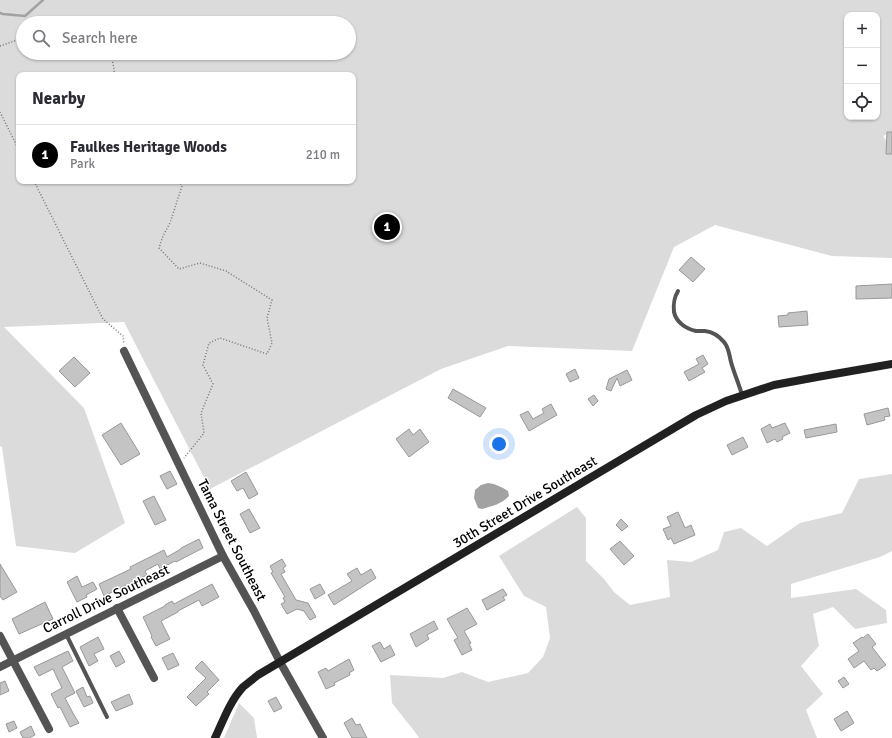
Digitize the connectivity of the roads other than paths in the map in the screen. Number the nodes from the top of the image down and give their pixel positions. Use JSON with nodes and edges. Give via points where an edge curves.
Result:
{"nodes":[{"id":1,"x":678,"y":291,"type":"dead end"},
{"id":2,"x":124,"y":350,"type":"road end"},
{"id":3,"x":892,"y":364,"type":"edge"},
{"id":4,"x":742,"y":395,"type":"junction"},
{"id":5,"x":223,"y":556,"type":"junction"},
{"id":6,"x":117,"y":608,"type":"junction"},
{"id":7,"x":66,"y":634,"type":"junction"},
{"id":8,"x":0,"y":636,"type":"edge"},
{"id":9,"x":12,"y":660,"type":"junction"},
{"id":10,"x":280,"y":662,"type":"junction"},
{"id":11,"x":0,"y":666,"type":"edge"},
{"id":12,"x":154,"y":678,"type":"dead end"},
{"id":13,"x":107,"y":717,"type":"dead end"},
{"id":14,"x":49,"y":729,"type":"dead end"},
{"id":15,"x":215,"y":738,"type":"edge"},
{"id":16,"x":323,"y":738,"type":"edge"}],
"edges":[{"from":1,"to":4,"type":"lane","via":[[673,306],[679,322],[686,328],[705,331],[721,338],[730,352]]},
{"from":2,"to":5,"type":"street","name":"Tama Street Southeast"},
{"from":3,"to":4,"type":"main road","name":"30th Street Drive Southeast","via":[[774,385]]},
{"from":4,"to":10,"type":"main road","name":"30th Street Drive Southeast","via":[[683,423]]},
{"from":5,"to":6,"type":"street","name":"Carroll Drive Southeast"},
{"from":5,"to":10,"type":"street","name":"Tama Street Southeast"},
{"from":6,"to":7,"type":"street","name":"Carroll Drive Southeast"},
{"from":6,"to":12,"type":"street"},
{"from":7,"to":9,"type":"street","name":"Carroll Drive Southeast"},
{"from":7,"to":13,"type":"lane"},
{"from":8,"to":9,"type":"street"},
{"from":9,"to":11,"type":"street","name":"Carroll Drive Southeast"},
{"from":9,"to":14,"type":"street"},
{"from":10,"to":15,"type":"main road","name":"30th Street Drive Southeast","via":[[242,688]]},
{"from":10,"to":16,"type":"street","name":"Tama Street Southeast"}]}
